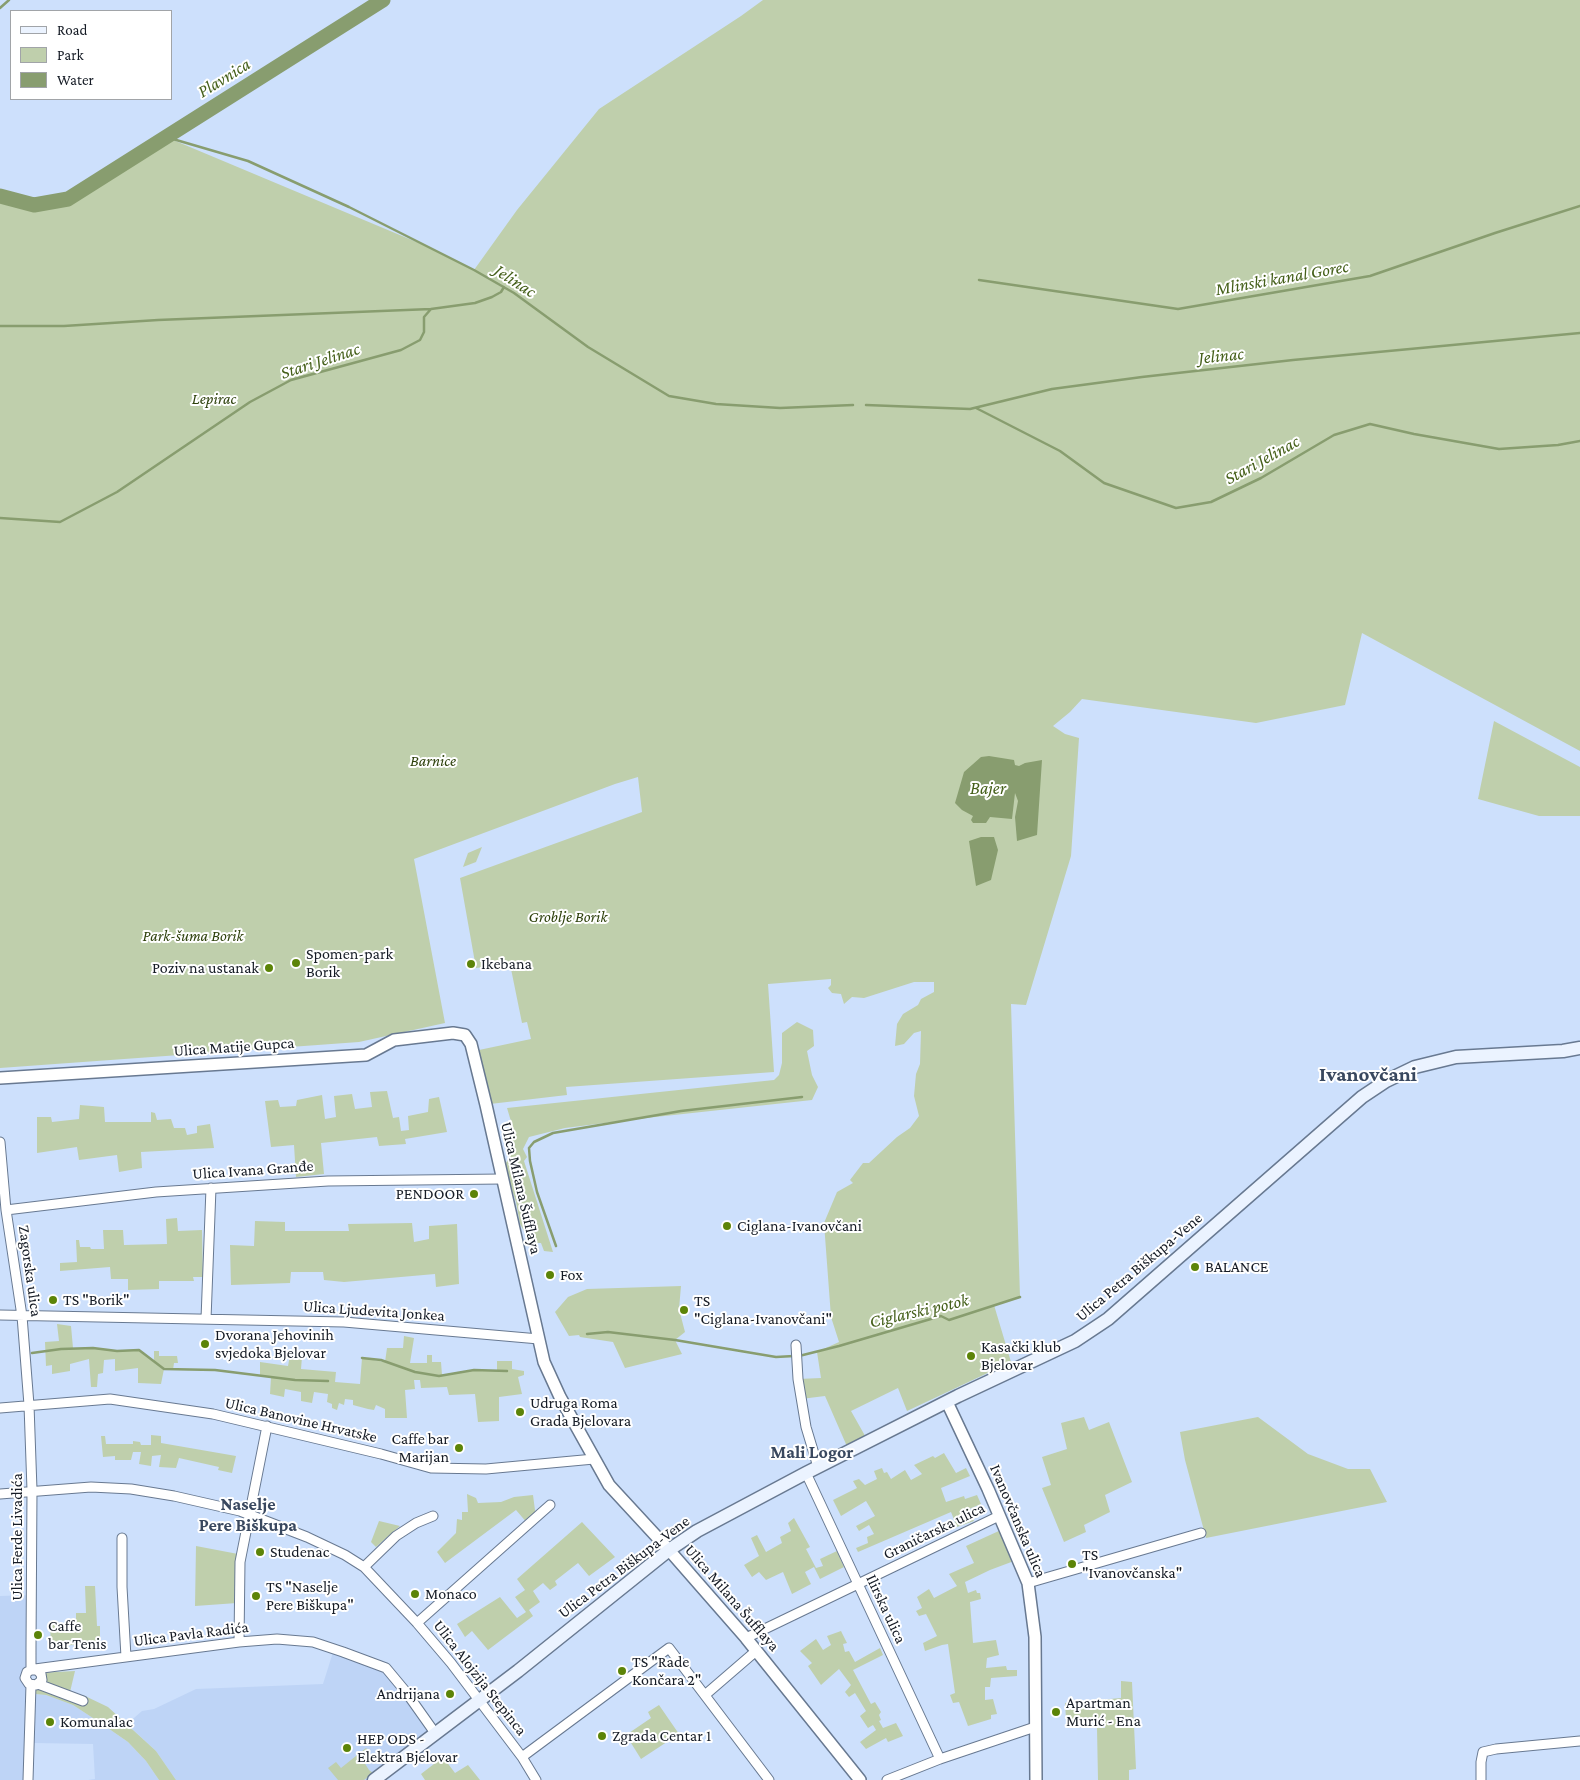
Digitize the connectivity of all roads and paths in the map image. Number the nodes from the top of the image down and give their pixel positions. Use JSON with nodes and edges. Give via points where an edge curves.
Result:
{"nodes":[{"id":1,"x":465,"y":1035,"type":"joint"},
{"id":2,"x":1580,"y":1048,"type":"edge"},
{"id":3,"x":0,"y":1078,"type":"edge"},
{"id":4,"x":0,"y":1142,"type":"edge"},
{"id":5,"x":502,"y":1179,"type":"junction"},
{"id":6,"x":2,"y":1185,"type":"edge"},
{"id":7,"x":211,"y":1188,"type":"junction"},
{"id":8,"x":6,"y":1210,"type":"junction"},
{"id":9,"x":0,"y":1315,"type":"edge"},
{"id":10,"x":22,"y":1316,"type":"junction"},
{"id":11,"x":206,"y":1319,"type":"junction"},
{"id":12,"x":539,"y":1339,"type":"junction"},
{"id":13,"x":796,"y":1345,"type":"dead end"},
{"id":14,"x":947,"y":1402,"type":"junction"},
{"id":15,"x":29,"y":1405,"type":"junction"},
{"id":16,"x":0,"y":1408,"type":"edge"},
{"id":17,"x":267,"y":1426,"type":"junction"},
{"id":18,"x":594,"y":1459,"type":"junction"},
{"id":19,"x":818,"y":1467,"type":"junction"},
{"id":20,"x":806,"y":1473,"type":"junction"},
{"id":21,"x":32,"y":1490,"type":"junction"},
{"id":22,"x":0,"y":1494,"type":"edge"},
{"id":23,"x":550,"y":1505,"type":"dead end"},
{"id":24,"x":248,"y":1514,"type":"junction"},
{"id":25,"x":433,"y":1516,"type":"dead end"},
{"id":26,"x":999,"y":1516,"type":"junction"},
{"id":27,"x":1201,"y":1533,"type":"dead end"},
{"id":28,"x":122,"y":1538,"type":"dead end"},
{"id":29,"x":669,"y":1550,"type":"junction"},
{"id":30,"x":364,"y":1567,"type":"junction"},
{"id":31,"x":1028,"y":1583,"type":"junction"},
{"id":32,"x":858,"y":1584,"type":"junction"},
{"id":33,"x":417,"y":1622,"type":"junction"},
{"id":34,"x":746,"y":1638,"type":"junction"},
{"id":35,"x":239,"y":1642,"type":"junction"},
{"id":36,"x":756,"y":1651,"type":"junction"},
{"id":37,"x":126,"y":1657,"type":"junction"},
{"id":38,"x":33,"y":1669,"type":"junction"},
{"id":39,"x":34,"y":1685,"type":"junction"},
{"id":40,"x":705,"y":1694,"type":"junction"},
{"id":41,"x":478,"y":1699,"type":"junction"},
{"id":42,"x":83,"y":1701,"type":"dead end"},
{"id":43,"x":1035,"y":1727,"type":"junction"},
{"id":44,"x":435,"y":1733,"type":"junction"},
{"id":45,"x":1580,"y":1741,"type":"edge"},
{"id":46,"x":522,"y":1757,"type":"junction"},
{"id":47,"x":940,"y":1759,"type":"junction"},
{"id":48,"x":28,"y":1780,"type":"edge"},
{"id":49,"x":374,"y":1780,"type":"edge"},
{"id":50,"x":536,"y":1780,"type":"edge"},
{"id":51,"x":769,"y":1780,"type":"edge"},
{"id":52,"x":860,"y":1780,"type":"edge"},
{"id":53,"x":887,"y":1780,"type":"edge"},
{"id":54,"x":1036,"y":1780,"type":"edge"},
{"id":55,"x":1481,"y":1780,"type":"edge"}],
"edges":[{"from":1,"to":3,"type":"street","name":"Ulica Matije Gupca","via":[[453,1033],[394,1040],[366,1054]]},
{"from":1,"to":5,"type":"street","name":"Ulica Milana Šufflaya","via":[[471,1044]]},
{"from":2,"to":14,"type":"main road","name":"Ulica Petra Biškupa-Vene","via":[[1456,1057],[1415,1067],[1386,1081],[1362,1098],[1108,1319],[1074,1341]]},
{"from":4,"to":6,"type":"street","name":"Zagorska ulica"},
{"from":5,"to":7,"type":"street","name":"Ulica Ivana Granđe","via":[[328,1180]]},
{"from":5,"to":12,"type":"street","name":"Ulica Milana Šufflaya"},
{"from":6,"to":8,"type":"street","name":"Zagorska ulica"},
{"from":7,"to":8,"type":"street","name":"Ulica Ivana Granđe"},
{"from":7,"to":11,"type":"street"},
{"from":8,"to":10,"type":"street","name":"Zagorska ulica"},
{"from":9,"to":10,"type":"street","name":"Ulica Ljudevita Jonkea"},
{"from":10,"to":11,"type":"street","name":"Ulica Ljudevita Jonkea"},
{"from":10,"to":15,"type":"street","name":"Zagorska ulica"},
{"from":11,"to":12,"type":"street","name":"Ulica Ljudevita Jonkea","via":[[344,1322]]},
{"from":12,"to":18,"type":"street","name":"Ulica Milana Šufflaya","via":[[546,1367]]},
{"from":13,"to":19,"type":"street","via":[[806,1427]]},
{"from":14,"to":19,"type":"main road","name":"Ulica Petra Biškupa-Vene"},
{"from":14,"to":26,"type":"street","name":"Ivanovčanska ulica"},
{"from":15,"to":16,"type":"street","name":"Ulica Banovine Hrvatske"},
{"from":15,"to":17,"type":"street","name":"Ulica Banovine Hrvatske","via":[[110,1399],[212,1414]]},
{"from":15,"to":21,"type":"street","name":"Ulica Ferde Livadića"},
{"from":17,"to":18,"type":"street","name":"Ulica Banovine Hrvatske","via":[[448,1470]]},
{"from":17,"to":24,"type":"street"},
{"from":18,"to":29,"type":"street","name":"Ulica Milana Šufflaya","via":[[609,1485]]},
{"from":19,"to":20,"type":"main road","name":"Ulica Petra Biškupa-Vene"},
{"from":20,"to":29,"type":"main road","name":"Ulica Petra Biškupa-Vene","via":[[697,1531]]},
{"from":20,"to":32,"type":"street","name":"Ilirska ulica"},
{"from":21,"to":22,"type":"street","name":"Ulica Alojzija Stepinca"},
{"from":21,"to":24,"type":"street","name":"Ulica Alojzija Stepinca","via":[[91,1487],[131,1490],[196,1500]]},
{"from":21,"to":38,"type":"street","name":"Ulica Ferde Livadića"},
{"from":23,"to":33,"type":"street"},
{"from":24,"to":30,"type":"street","name":"Ulica Alojzija Stepinca","via":[[338,1551]]},
{"from":24,"to":35,"type":"street","via":[[240,1562]]},
{"from":25,"to":30,"type":"street","via":[[416,1522],[396,1536]]},
{"from":26,"to":31,"type":"street","name":"Ivanovčanska ulica"},
{"from":26,"to":32,"type":"street","name":"Graničarska ulica"},
{"from":27,"to":31,"type":"street"},
{"from":28,"to":37,"type":"street"},
{"from":29,"to":34,"type":"street","name":"Ulica Milana Šufflaya"},
{"from":29,"to":41,"type":"main road","name":"Ulica Petra Biškupa-Vene","via":[[518,1671]]},
{"from":30,"to":33,"type":"street","name":"Ulica Alojzija Stepinca"},
{"from":31,"to":43,"type":"street","name":"Ivanovčanska ulica","via":[[1035,1637]]},
{"from":32,"to":34,"type":"street","name":"Graničarska ulica"},
{"from":32,"to":47,"type":"street","name":"Ilirska ulica"},
{"from":33,"to":41,"type":"street","name":"Ulica Alojzija Stepinca"},
{"from":34,"to":36,"type":"street","name":"Ulica Milana Šufflaya"},
{"from":35,"to":37,"type":"street","name":"Ulica Pavla Radića"},
{"from":35,"to":44,"type":"street","name":"Ulica Pavla Radića","via":[[277,1639],[313,1642],[386,1668]]},
{"from":36,"to":40,"type":"street"},
{"from":36,"to":52,"type":"street","name":"Ulica Milana Šufflaya"},
{"from":37,"to":38,"type":"street","name":"Ulica Pavla Radića"},
{"from":38,"to":39,"type":"street","name":"Ulica Ferde Livadića","via":[[41,1674],[42,1680]]},
{"from":38,"to":39,"type":"street","name":"Ulica Ferde Livadića","via":[[25,1678]]},
{"from":39,"to":42,"type":"street"},
{"from":39,"to":48,"type":"street","name":"Ulica Ferde Livadića"},
{"from":40,"to":46,"type":"street","via":[[669,1648]]},
{"from":40,"to":51,"type":"street"},
{"from":41,"to":44,"type":"main road","name":"Ulica Petra Biškupa-Vene"},
{"from":41,"to":46,"type":"street","name":"Ulica Alojzija Stepinca"},
{"from":43,"to":47,"type":"street"},
{"from":43,"to":54,"type":"street","name":"Ivanovčanska ulica"},
{"from":44,"to":49,"type":"main road","name":"Ulica Petra Biškupa-Vene"},
{"from":45,"to":55,"type":"street","via":[[1483,1752]]},
{"from":46,"to":50,"type":"street","name":"Ulica Alojzija Stepinca"},
{"from":47,"to":53,"type":"street"}]}
